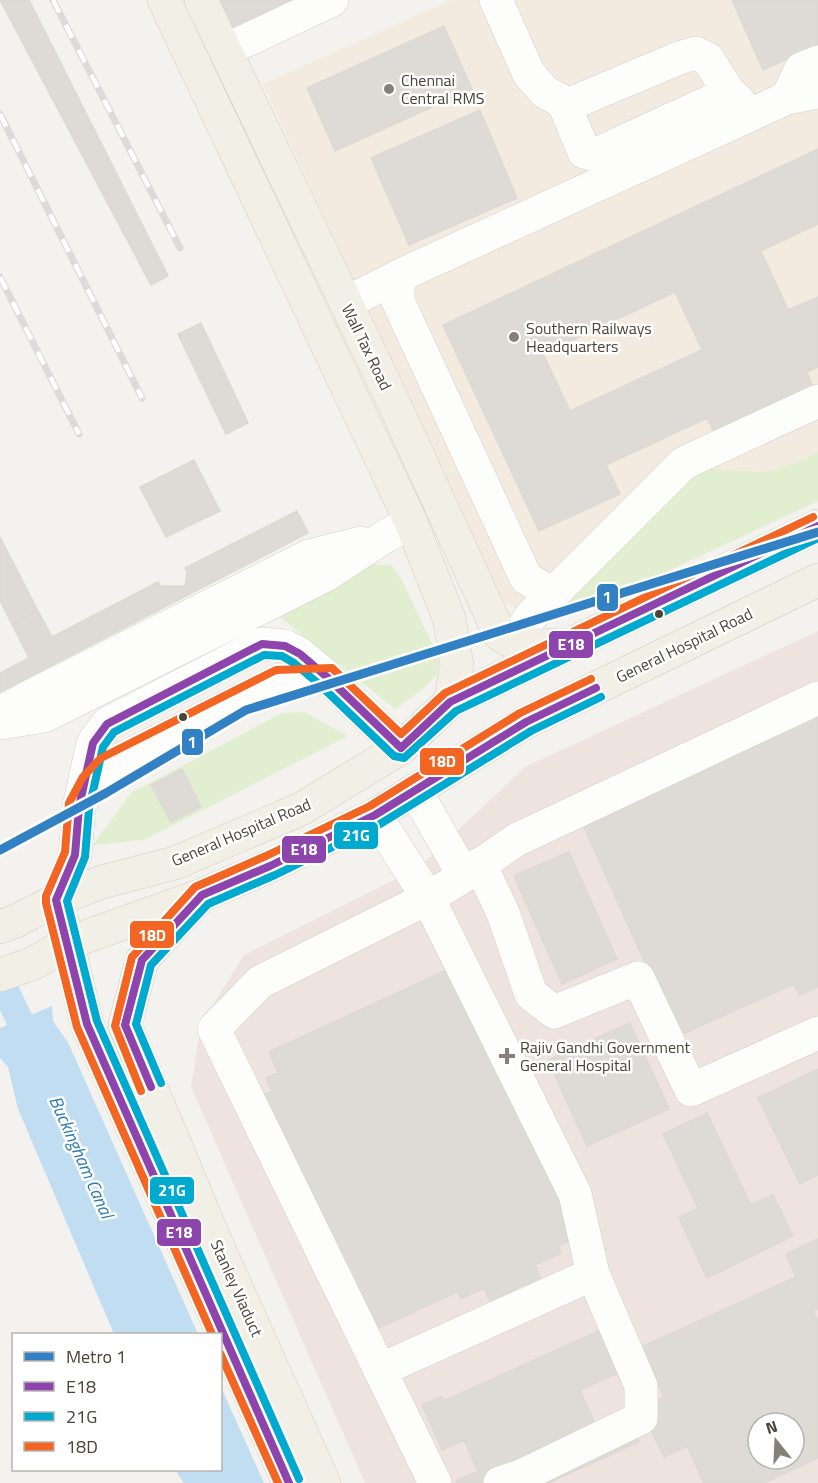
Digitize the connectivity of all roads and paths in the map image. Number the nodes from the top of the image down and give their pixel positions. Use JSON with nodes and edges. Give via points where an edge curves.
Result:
{"nodes":[{"id":1,"x":164,"y":0,"type":"edge"},
{"id":2,"x":201,"y":0,"type":"edge"},
{"id":3,"x":332,"y":0,"type":"edge"},
{"id":4,"x":496,"y":0,"type":"edge"},
{"id":5,"x":226,"y":50,"type":"junction"},
{"id":6,"x":818,"y":62,"type":"edge"},
{"id":7,"x":802,"y":95,"type":"edge"},
{"id":8,"x":738,"y":105,"type":"junction"},
{"id":9,"x":565,"y":106,"type":"junction"},
{"id":10,"x":402,"y":274,"type":"junction"},
{"id":11,"x":346,"y":303,"type":"junction"},
{"id":12,"x":818,"y":400,"type":"edge"},
{"id":13,"x":818,"y":526,"type":"edge"},
{"id":14,"x":398,"y":529,"type":"junction"},
{"id":15,"x":818,"y":580,"type":"edge"},
{"id":16,"x":553,"y":595,"type":"junction"},
{"id":17,"x":514,"y":643,"type":"junction"},
{"id":18,"x":566,"y":646,"type":"junction"},
{"id":19,"x":818,"y":698,"type":"edge"},
{"id":20,"x":450,"y":702,"type":"junction"},
{"id":21,"x":0,"y":714,"type":"edge"},
{"id":22,"x":0,"y":723,"type":"edge"},
{"id":23,"x":401,"y":748,"type":"junction"},
{"id":24,"x":415,"y":790,"type":"junction"},
{"id":25,"x":375,"y":815,"type":"junction"},
{"id":26,"x":472,"y":870,"type":"junction"},
{"id":27,"x":202,"y":895,"type":"junction"},
{"id":28,"x":428,"y":898,"type":"junction"},
{"id":29,"x":56,"y":900,"type":"junction"},
{"id":30,"x":8,"y":924,"type":"edge"},
{"id":31,"x":68,"y":943,"type":"junction"},
{"id":32,"x":0,"y":975,"type":"edge"},
{"id":33,"x":818,"y":1033,"type":"edge"},
{"id":34,"x":593,"y":1274,"type":"junction"},
{"id":35,"x":380,"y":1370,"type":"junction"},
{"id":36,"x":289,"y":1483,"type":"edge"},
{"id":37,"x":324,"y":1483,"type":"edge"},
{"id":38,"x":435,"y":1483,"type":"edge"},
{"id":39,"x":500,"y":1483,"type":"edge"}],
"edges":[{"from":1,"to":14,"type":"main road","name":"Wall Tax Road"},
{"from":2,"to":5,"type":"main road","name":"Wall Tax Road"},
{"from":3,"to":5,"type":"street"},
{"from":4,"to":9,"type":"street","via":[[529,74]]},
{"from":5,"to":11,"type":"main road","name":"Wall Tax Road"},
{"from":6,"to":7,"type":"street","via":[[801,69]]},
{"from":7,"to":8,"type":"street"},
{"from":8,"to":9,"type":"street","via":[[708,59],[696,53]]},
{"from":8,"to":9,"type":"street","via":[[594,155],[584,152]]},
{"from":8,"to":10,"type":"street"},
{"from":10,"to":11,"type":"street"},
{"from":10,"to":16,"type":"street","via":[[398,301],[526,578]]},
{"from":11,"to":17,"type":"main road","name":"Wall Tax Road","via":[[486,608],[500,634]]},
{"from":12,"to":16,"type":"street","via":[[684,463]]},
{"from":13,"to":18,"type":"main road","name":"General Hospital Road"},
{"from":14,"to":20,"type":"main road","name":"Wall Tax Road","via":[[449,618],[458,665]]},
{"from":14,"to":21,"type":"street","via":[[309,556]]},
{"from":14,"to":22,"type":"street","via":[[326,575],[44,716]]},
{"from":15,"to":24,"type":"main road","name":"General Hospital Road","via":[[526,722]]},
{"from":16,"to":17,"type":"street","via":[[531,616]]},
{"from":17,"to":18,"type":"main road"},
{"from":18,"to":20,"type":"main road","name":"General Hospital Road"},
{"from":19,"to":26,"type":"street","via":[[516,840]]},
{"from":20,"to":23,"type":"main road","name":"General Hospital Road"},
{"from":23,"to":29,"type":"main road","name":"General Hospital Road","via":[[302,809],[176,863],[102,882]]},
{"from":23,"to":29,"type":"street","via":[[327,677],[280,680],[106,767],[79,807],[75,855]]},
{"from":24,"to":25,"type":"main road","name":"General Hospital Road"},
{"from":24,"to":26,"type":"street"},
{"from":25,"to":27,"type":"main road","name":"General Hospital Road"},
{"from":25,"to":28,"type":"street"},
{"from":26,"to":28,"type":"street"},
{"from":26,"to":33,"type":"street","via":[[503,913],[531,994],[554,1012],[638,978],[691,1090]]},
{"from":27,"to":31,"type":"main road","name":"General Hospital Road"},
{"from":27,"to":37,"type":"main road","name":"Stanley Viaduct","via":[[142,960],[125,1025]]},
{"from":28,"to":34,"type":"street","via":[[575,1194]]},
{"from":28,"to":35,"type":"street","via":[[260,982],[214,1029]]},
{"from":29,"to":30,"type":"main road","name":"General Hospital Road"},
{"from":29,"to":31,"type":"main road","name":"Stanley Viaduct"},
{"from":31,"to":32,"type":"main road","name":"General Hospital Road","via":[[34,963]]},
{"from":31,"to":36,"type":"main road","name":"Stanley Viaduct","via":[[87,1024]]},
{"from":34,"to":35,"type":"street"},
{"from":34,"to":39,"type":"street","via":[[641,1386],[641,1418]]},
{"from":35,"to":38,"type":"street"}]}
